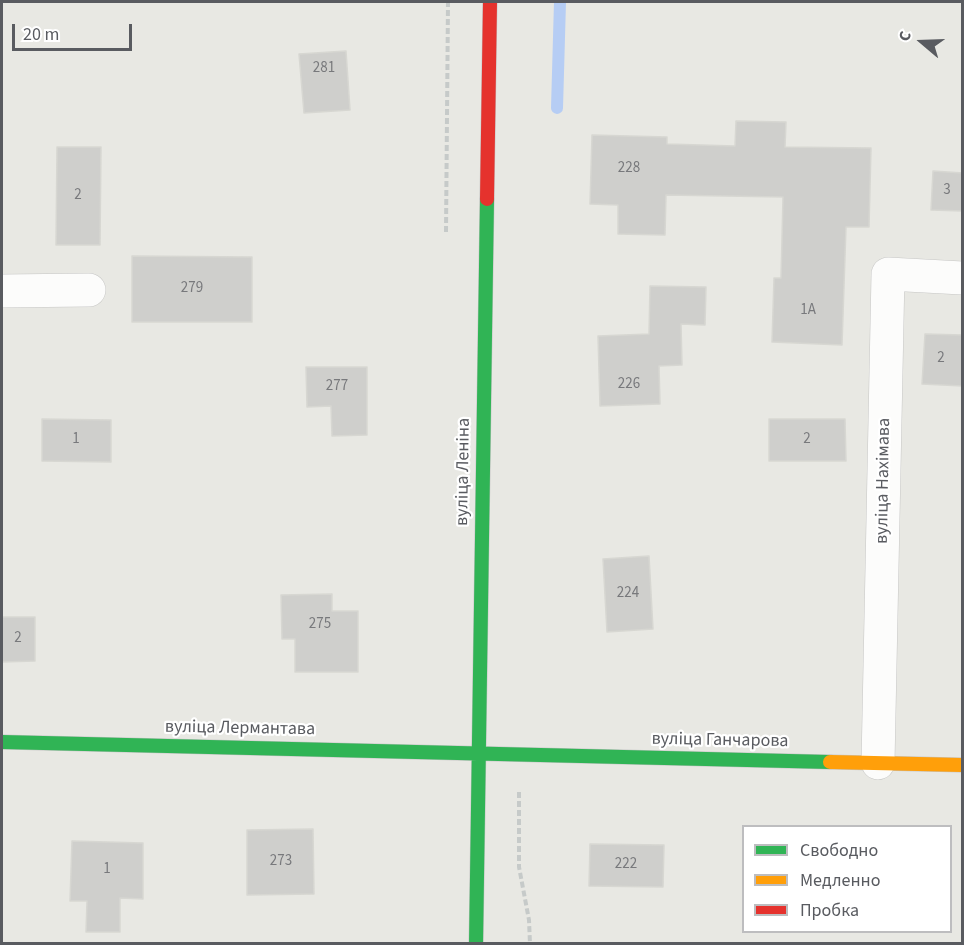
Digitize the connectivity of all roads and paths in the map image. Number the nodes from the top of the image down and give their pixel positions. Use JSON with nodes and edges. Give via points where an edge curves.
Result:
{"nodes":[{"id":1,"x":490,"y":2,"type":"edge"},
{"id":2,"x":963,"y":278,"type":"edge"},
{"id":3,"x":89,"y":290,"type":"dead end"},
{"id":4,"x":2,"y":291,"type":"edge"},
{"id":5,"x":2,"y":742,"type":"edge"},
{"id":6,"x":477,"y":752,"type":"junction"},
{"id":7,"x":878,"y":763,"type":"junction"},
{"id":8,"x":963,"y":765,"type":"edge"},
{"id":9,"x":476,"y":944,"type":"edge"}],
"edges":[{"from":1,"to":6,"type":"street","name":"вуліца Леніна"},
{"from":2,"to":7,"type":"street","name":"вуліца Нахімава","via":[[888,274]]},
{"from":3,"to":4,"type":"street"},
{"from":5,"to":6,"type":"street","name":"вуліца Лермантава"},
{"from":6,"to":7,"type":"street","name":"вуліца Ганчарова"},
{"from":6,"to":9,"type":"street","name":"вуліца Леніна"},
{"from":7,"to":8,"type":"street","name":"вуліца Ганчарова"}]}
